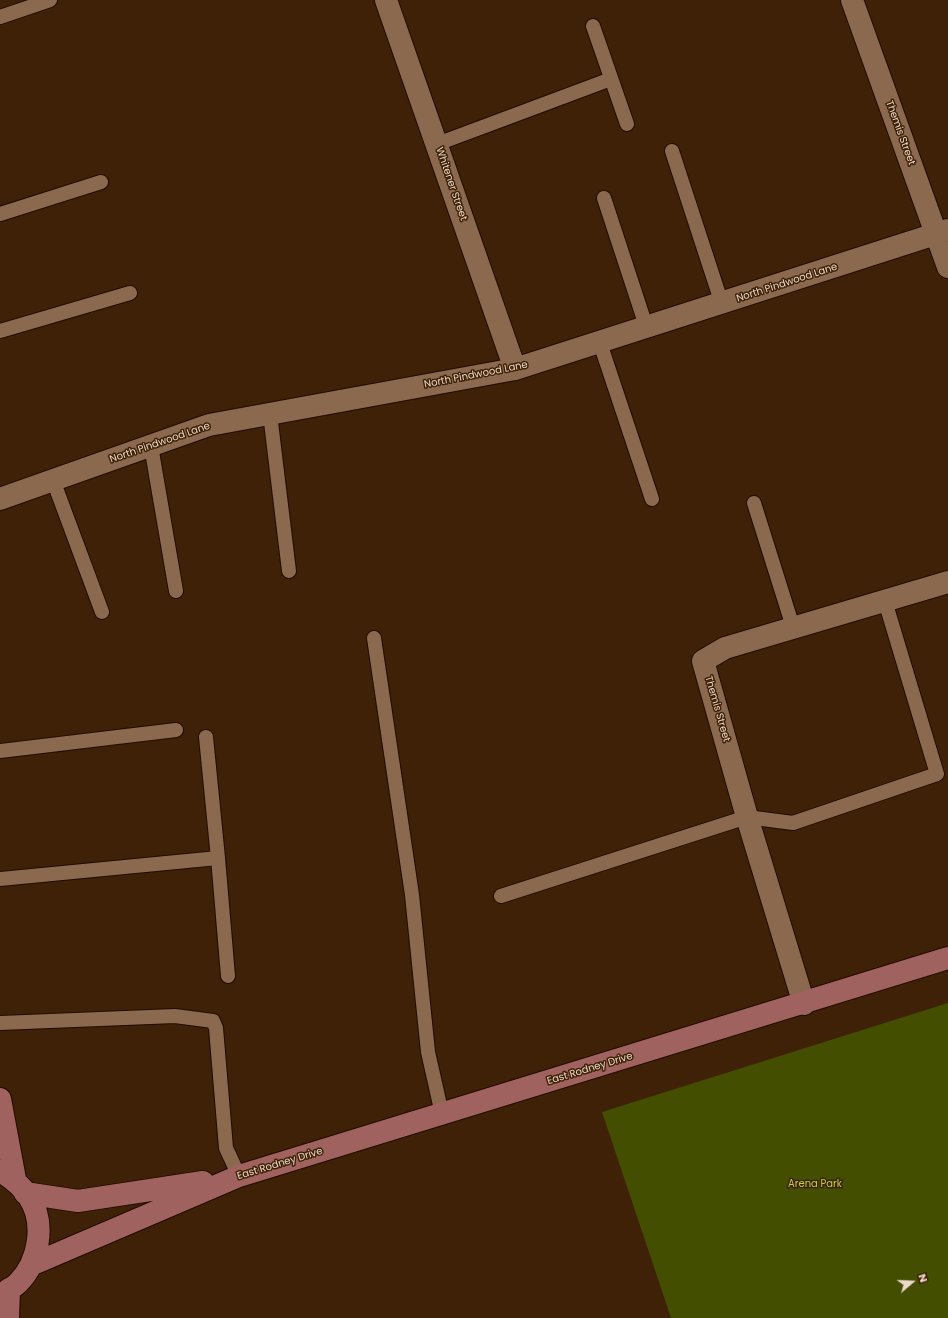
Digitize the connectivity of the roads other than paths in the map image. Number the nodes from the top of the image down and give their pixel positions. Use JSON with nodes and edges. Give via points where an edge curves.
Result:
{"nodes":[{"id":1,"x":50,"y":0,"type":"edge"},
{"id":2,"x":386,"y":0,"type":"edge"},
{"id":3,"x":852,"y":0,"type":"edge"},
{"id":4,"x":0,"y":17,"type":"edge"},
{"id":5,"x":593,"y":26,"type":"dead end"},
{"id":6,"x":611,"y":79,"type":"junction"},
{"id":7,"x":627,"y":124,"type":"dead end"},
{"id":8,"x":436,"y":144,"type":"junction"},
{"id":9,"x":672,"y":151,"type":"dead end"},
{"id":10,"x":101,"y":182,"type":"dead end"},
{"id":11,"x":604,"y":198,"type":"dead end"},
{"id":12,"x":0,"y":214,"type":"edge"},
{"id":13,"x":943,"y":232,"type":"edge"},
{"id":14,"x":948,"y":267,"type":"edge"},
{"id":15,"x":130,"y":294,"type":"dead end"},
{"id":16,"x":722,"y":304,"type":"junction"},
{"id":17,"x":646,"y":326,"type":"junction"},
{"id":18,"x":0,"y":332,"type":"edge"},
{"id":19,"x":600,"y":343,"type":"junction"},
{"id":20,"x":515,"y":369,"type":"junction"},
{"id":21,"x":270,"y":414,"type":"junction"},
{"id":22,"x":151,"y":446,"type":"junction"},
{"id":23,"x":53,"y":480,"type":"junction"},
{"id":24,"x":0,"y":499,"type":"edge"},
{"id":25,"x":652,"y":499,"type":"dead end"},
{"id":26,"x":754,"y":503,"type":"dead end"},
{"id":27,"x":289,"y":571,"type":"dead end"},
{"id":28,"x":948,"y":582,"type":"edge"},
{"id":29,"x":176,"y":591,"type":"dead end"},
{"id":30,"x":885,"y":601,"type":"junction"},
{"id":31,"x":102,"y":612,"type":"dead end"},
{"id":32,"x":792,"y":627,"type":"junction"},
{"id":33,"x":374,"y":638,"type":"dead end"},
{"id":34,"x":176,"y":730,"type":"dead end"},
{"id":35,"x":206,"y":737,"type":"dead end"},
{"id":36,"x":0,"y":751,"type":"edge"},
{"id":37,"x":747,"y":817,"type":"junction"},
{"id":38,"x":218,"y":858,"type":"junction"},
{"id":39,"x":0,"y":879,"type":"edge"},
{"id":40,"x":501,"y":896,"type":"dead end"},
{"id":41,"x":948,"y":958,"type":"edge"},
{"id":42,"x":228,"y":976,"type":"dead end"},
{"id":43,"x":804,"y":1004,"type":"junction"},
{"id":44,"x":0,"y":1023,"type":"edge"},
{"id":45,"x":0,"y":1099,"type":"edge"},
{"id":46,"x":442,"y":1114,"type":"junction"},
{"id":47,"x":235,"y":1177,"type":"junction"},
{"id":48,"x":13,"y":1181,"type":"edge"},
{"id":49,"x":31,"y":1265,"type":"junction"},
{"id":50,"x":5,"y":1292,"type":"edge"},
{"id":51,"x":8,"y":1318,"type":"edge"}],
"edges":[{"from":1,"to":4,"type":"lane"},
{"from":2,"to":8,"type":"street","name":"Whitener Street"},
{"from":3,"to":13,"type":"street","name":"Themis Street"},
{"from":5,"to":6,"type":"lane"},
{"from":6,"to":7,"type":"lane"},
{"from":6,"to":8,"type":"lane"},
{"from":8,"to":20,"type":"street","name":"Whitener Street"},
{"from":9,"to":16,"type":"lane"},
{"from":10,"to":12,"type":"lane"},
{"from":11,"to":17,"type":"lane"},
{"from":13,"to":14,"type":"street","name":"Themis Street"},
{"from":13,"to":16,"type":"street","name":"North Pindwood Lane"},
{"from":15,"to":18,"type":"lane"},
{"from":16,"to":17,"type":"street","name":"North Pindwood Lane"},
{"from":17,"to":19,"type":"street","name":"North Pindwood Lane"},
{"from":19,"to":20,"type":"street","name":"North Pindwood Lane"},
{"from":19,"to":25,"type":"lane"},
{"from":20,"to":21,"type":"street","name":"North Pindwood Lane"},
{"from":21,"to":22,"type":"street","name":"North Pindwood Lane","via":[[209,425]]},
{"from":21,"to":27,"type":"lane"},
{"from":22,"to":23,"type":"street","name":"North Pindwood Lane"},
{"from":22,"to":29,"type":"lane"},
{"from":23,"to":24,"type":"street","name":"North Pindwood Lane"},
{"from":23,"to":31,"type":"lane"},
{"from":26,"to":32,"type":"lane"},
{"from":28,"to":30,"type":"street","name":"Themis Street"},
{"from":30,"to":32,"type":"street","name":"Themis Street"},
{"from":30,"to":37,"type":"lane","via":[[937,774],[793,822]]},
{"from":32,"to":37,"type":"street","name":"Themis Street","via":[[725,648],[703,662]]},
{"from":33,"to":46,"type":"lane","via":[[412,895],[428,1052]]},
{"from":34,"to":36,"type":"lane"},
{"from":35,"to":38,"type":"lane"},
{"from":37,"to":40,"type":"lane"},
{"from":37,"to":43,"type":"street","name":"Themis Street"},
{"from":38,"to":39,"type":"lane"},
{"from":38,"to":42,"type":"lane"},
{"from":41,"to":43,"type":"street","name":"East Rodney Drive"},
{"from":43,"to":46,"type":"street","name":"East Rodney Drive"},
{"from":44,"to":47,"type":"lane","via":[[175,1016],[213,1021],[216,1028],[226,1148]]},
{"from":45,"to":48,"type":"street"},
{"from":46,"to":47,"type":"street","name":"East Rodney Drive"},
{"from":47,"to":48,"type":"street","name":"East Rodney Drive","via":[[78,1201]]},
{"from":47,"to":49,"type":"street","name":"East Rodney Drive"},
{"from":48,"to":49,"type":"street","via":[[30,1198],[38,1220],[38,1244]]},
{"from":49,"to":50,"type":"street","via":[[18,1283]]},
{"from":50,"to":51,"type":"street"}]}
